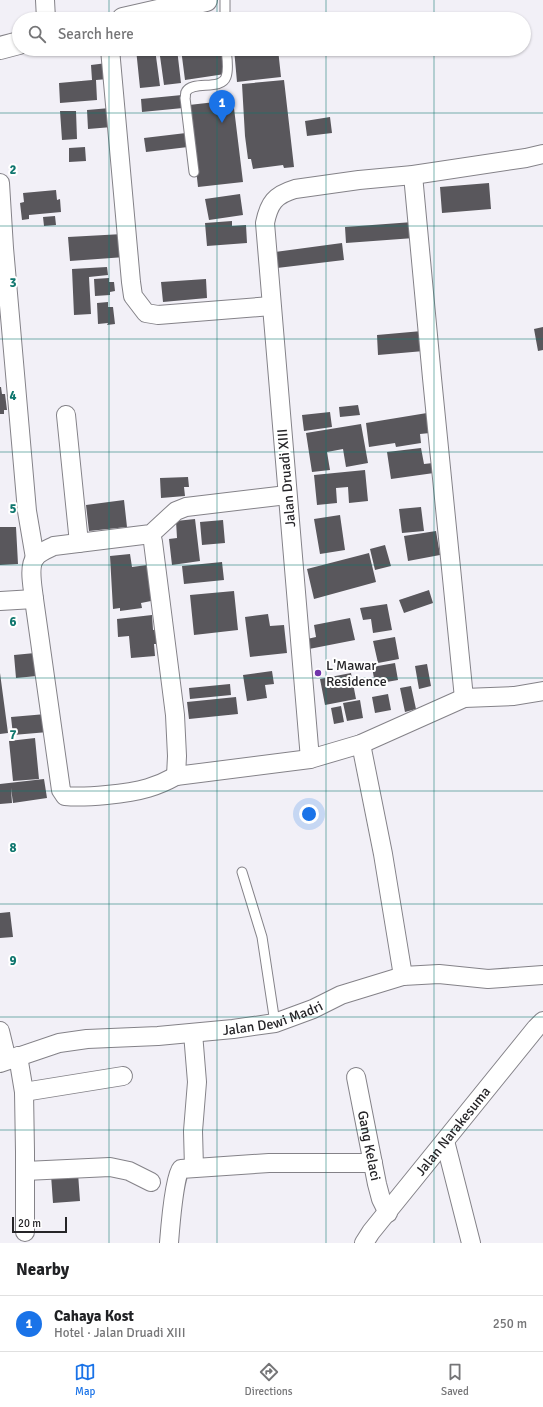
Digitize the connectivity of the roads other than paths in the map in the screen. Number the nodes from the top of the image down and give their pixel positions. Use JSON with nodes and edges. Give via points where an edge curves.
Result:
{"nodes":[{"id":1,"x":45,"y":0,"type":"edge"},
{"id":2,"x":206,"y":0,"type":"edge"},
{"id":3,"x":224,"y":0,"type":"edge"},
{"id":4,"x":46,"y":12,"type":"edge"},
{"id":5,"x":154,"y":12,"type":"edge"},
{"id":6,"x":225,"y":12,"type":"edge"},
{"id":7,"x":12,"y":45,"type":"edge"},
{"id":8,"x":0,"y":48,"type":"edge"},
{"id":9,"x":111,"y":56,"type":"edge"},
{"id":10,"x":226,"y":56,"type":"edge"},
{"id":11,"x":543,"y":154,"type":"edge"},
{"id":12,"x":194,"y":172,"type":"dead end"},
{"id":13,"x":413,"y":175,"type":"junction"},
{"id":14,"x":0,"y":183,"type":"edge"},
{"id":15,"x":271,"y":306,"type":"junction"},
{"id":16,"x":66,"y":415,"type":"dead end"},
{"id":17,"x":287,"y":495,"type":"junction"},
{"id":18,"x":151,"y":534,"type":"junction"},
{"id":19,"x":79,"y":543,"type":"junction"},
{"id":20,"x":35,"y":558,"type":"junction"},
{"id":21,"x":34,"y":599,"type":"junction"},
{"id":22,"x":0,"y":601,"type":"edge"},
{"id":23,"x":543,"y":691,"type":"edge"},
{"id":24,"x":464,"y":698,"type":"junction"},
{"id":25,"x":361,"y":744,"type":"junction"},
{"id":26,"x":310,"y":758,"type":"junction"},
{"id":27,"x":176,"y":776,"type":"junction"},
{"id":28,"x":242,"y":872,"type":"dead end"},
{"id":29,"x":543,"y":975,"type":"edge"},
{"id":30,"x":403,"y":976,"type":"junction"},
{"id":31,"x":543,"y":1021,"type":"edge"},
{"id":32,"x":275,"y":1023,"type":"junction"},
{"id":33,"x":0,"y":1031,"type":"edge"},
{"id":34,"x":193,"y":1033,"type":"junction"},
{"id":35,"x":8,"y":1060,"type":"edge"},
{"id":36,"x":123,"y":1076,"type":"dead end"},
{"id":37,"x":356,"y":1077,"type":"dead end"},
{"id":38,"x":24,"y":1092,"type":"junction"},
{"id":39,"x":445,"y":1141,"type":"junction"},
{"id":40,"x":373,"y":1163,"type":"junction"},
{"id":41,"x":194,"y":1168,"type":"junction"},
{"id":42,"x":25,"y":1171,"type":"junction"},
{"id":43,"x":151,"y":1182,"type":"dead end"},
{"id":44,"x":388,"y":1213,"type":"junction"},
{"id":45,"x":25,"y":1232,"type":"dead end"},
{"id":46,"x":169,"y":1243,"type":"edge"},
{"id":47,"x":364,"y":1243,"type":"edge"},
{"id":48,"x":471,"y":1243,"type":"edge"}],
"edges":[{"from":1,"to":4,"type":"street"},
{"from":2,"to":5,"type":"street"},
{"from":3,"to":6,"type":"lane"},
{"from":7,"to":8,"type":"street"},
{"from":9,"to":15,"type":"street","via":[[133,296],[146,314],[158,315]]},
{"from":10,"to":12,"type":"lane","via":[[227,76],[224,80],[218,84],[190,88],[186,92]]},
{"from":11,"to":13,"type":"street"},
{"from":13,"to":15,"type":"street","name":"Jalan Druadi XIII","via":[[294,189],[275,199],[268,209],[264,223]]},
{"from":13,"to":24,"type":"street"},
{"from":14,"to":20,"type":"street","via":[[27,511]]},
{"from":15,"to":17,"type":"street","name":"Jalan Druadi XIII"},
{"from":16,"to":19,"type":"street"},
{"from":17,"to":18,"type":"street","via":[[186,507],[176,511]]},
{"from":17,"to":26,"type":"street","name":"Jalan Druadi XIII"},
{"from":18,"to":19,"type":"street"},
{"from":18,"to":27,"type":"street","via":[[175,715]]},
{"from":19,"to":20,"type":"street","via":[[54,546]]},
{"from":20,"to":21,"type":"street","via":[[31,570]]},
{"from":21,"to":22,"type":"street"},
{"from":21,"to":27,"type":"street","via":[[61,790],[65,796],[146,789]]},
{"from":23,"to":24,"type":"street","via":[[514,696]]},
{"from":24,"to":25,"type":"street"},
{"from":25,"to":26,"type":"street"},
{"from":25,"to":30,"type":"street","via":[[383,854]]},
{"from":26,"to":27,"type":"street"},
{"from":28,"to":32,"type":"lane","via":[[262,937]]},
{"from":29,"to":30,"type":"street","name":"Jalan Dewi Madri","via":[[488,979],[439,974]]},
{"from":30,"to":32,"type":"street","name":"Jalan Dewi Madri","via":[[341,996]]},
{"from":31,"to":39,"type":"street","name":"Jalan Narakesuma"},
{"from":32,"to":34,"type":"street","name":"Jalan Dewi Madri"},
{"from":33,"to":35,"type":"street"},
{"from":34,"to":35,"type":"street","name":"Jalan Dewi Madri","via":[[59,1043]]},
{"from":34,"to":41,"type":"street","via":[[197,1082],[193,1131]]},
{"from":35,"to":38,"type":"street"},
{"from":36,"to":38,"type":"street"},
{"from":37,"to":40,"type":"street","name":"Gang Kelaci"},
{"from":38,"to":42,"type":"street"},
{"from":39,"to":44,"type":"street","name":"Jalan Narakesuma"},
{"from":39,"to":48,"type":"street"},
{"from":40,"to":41,"type":"street","via":[[270,1163]]},
{"from":40,"to":44,"type":"street","name":"Gang Kelaci","via":[[381,1199]]},
{"from":41,"to":46,"type":"street","via":[[179,1170]]},
{"from":42,"to":43,"type":"street","via":[[110,1167],[129,1171]]},
{"from":42,"to":45,"type":"street"},
{"from":44,"to":47,"type":"street","name":"Jalan Narakesuma"}]}
